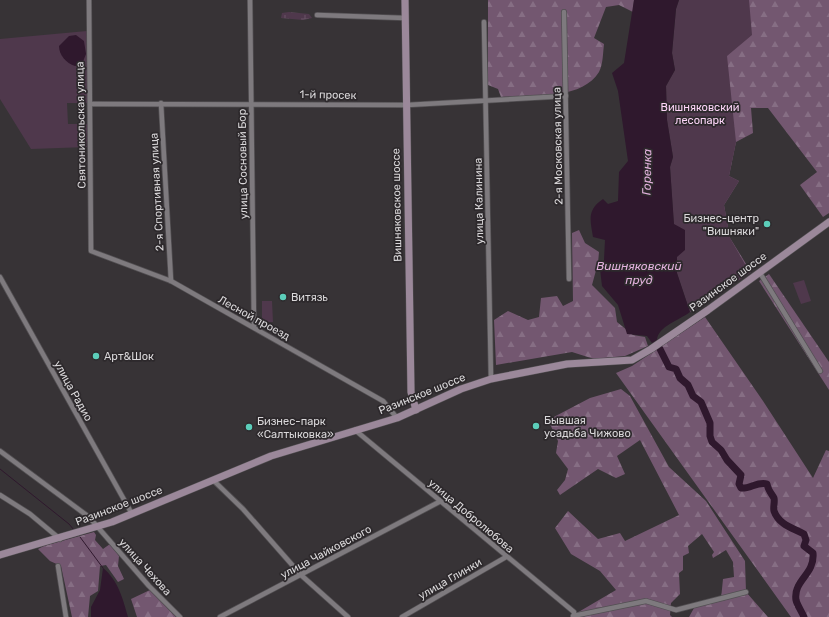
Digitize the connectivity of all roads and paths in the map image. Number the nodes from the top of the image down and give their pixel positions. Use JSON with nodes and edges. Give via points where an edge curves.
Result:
{"nodes":[{"id":1,"x":89,"y":0,"type":"edge"},
{"id":2,"x":250,"y":0,"type":"edge"},
{"id":3,"x":405,"y":0,"type":"edge"},
{"id":4,"x":564,"y":12,"type":"dead end"},
{"id":5,"x":317,"y":15,"type":"dead end"},
{"id":6,"x":405,"y":18,"type":"junction"},
{"id":7,"x":484,"y":22,"type":"dead end"},
{"id":8,"x":566,"y":96,"type":"junction"},
{"id":9,"x":486,"y":100,"type":"junction"},
{"id":10,"x":162,"y":103,"type":"junction"},
{"id":11,"x":251,"y":103,"type":"junction"},
{"id":12,"x":90,"y":104,"type":"junction"},
{"id":13,"x":407,"y":105,"type":"junction"},
{"id":14,"x":829,"y":222,"type":"edge"},
{"id":15,"x":91,"y":251,"type":"joint"},
{"id":16,"x":760,"y":273,"type":"junction"},
{"id":17,"x":1,"y":279,"type":"edge"},
{"id":18,"x":569,"y":279,"type":"dead end"},
{"id":19,"x":171,"y":281,"type":"junction"},
{"id":20,"x":254,"y":327,"type":"junction"},
{"id":21,"x":820,"y":371,"type":"dead end"},
{"id":22,"x":491,"y":379,"type":"junction"},
{"id":23,"x":416,"y":410,"type":"junction"},
{"id":24,"x":397,"y":418,"type":"junction"},
{"id":25,"x":355,"y":430,"type":"junction"},
{"id":26,"x":0,"y":450,"type":"edge"},
{"id":27,"x":213,"y":480,"type":"junction"},
{"id":28,"x":0,"y":495,"type":"edge"},
{"id":29,"x":439,"y":502,"type":"junction"},
{"id":30,"x":132,"y":514,"type":"junction"},
{"id":31,"x":97,"y":527,"type":"junction"},
{"id":32,"x":60,"y":539,"type":"junction"},
{"id":33,"x":0,"y":555,"type":"edge"},
{"id":34,"x":506,"y":557,"type":"junction"},
{"id":35,"x":58,"y":566,"type":"dead end"},
{"id":36,"x":301,"y":575,"type":"junction"},
{"id":37,"x":746,"y":592,"type":"dead end"},
{"id":38,"x":572,"y":616,"type":"edge"},
{"id":39,"x":66,"y":617,"type":"edge"},
{"id":40,"x":180,"y":617,"type":"edge"},
{"id":41,"x":220,"y":617,"type":"edge"},
{"id":42,"x":348,"y":617,"type":"edge"},
{"id":43,"x":402,"y":617,"type":"edge"}],
"edges":[{"from":1,"to":12,"type":"street","name":"Святоникольская улица"},
{"from":2,"to":11,"type":"street","name":"улица Сосновый Бор"},
{"from":3,"to":6,"type":"main road","name":"Вишняковское шоссе"},
{"from":4,"to":8,"type":"street","name":"2-я Московская улица"},
{"from":5,"to":6,"type":"street"},
{"from":6,"to":13,"type":"main road","name":"Вишняковское шоссе"},
{"from":7,"to":9,"type":"street","name":"улица Калинина"},
{"from":8,"to":9,"type":"street","name":"1-й просек"},
{"from":8,"to":18,"type":"street","name":"2-я Московская улица"},
{"from":9,"to":13,"type":"street","name":"1-й просек"},
{"from":9,"to":22,"type":"street","name":"улица Калинина"},
{"from":10,"to":11,"type":"street","name":"1-й просек"},
{"from":10,"to":12,"type":"street","name":"1-й просек"},
{"from":10,"to":19,"type":"street","name":"2-я Спортивная улица"},
{"from":11,"to":13,"type":"street","name":"1-й просек"},
{"from":11,"to":20,"type":"street","name":"улица Сосновый Бор"},
{"from":12,"to":15,"type":"street","name":"Святоникольская улица"},
{"from":13,"to":23,"type":"main road","name":"Вишняковское шоссе","via":[[411,392]]},
{"from":14,"to":16,"type":"main road","name":"Разинское шоссе"},
{"from":15,"to":19,"type":"street","name":"Лесной проезд"},
{"from":16,"to":21,"type":"street"},
{"from":16,"to":22,"type":"main road","name":"Разинское шоссе","via":[[632,360],[566,364]]},
{"from":17,"to":30,"type":"street","name":"улица Радио"},
{"from":19,"to":20,"type":"street","name":"Лесной проезд"},
{"from":20,"to":24,"type":"street","name":"Лесной проезд","via":[[383,401]]},
{"from":22,"to":23,"type":"main road","name":"Разинское шоссе","via":[[461,389]]},
{"from":23,"to":24,"type":"main road","name":"Разинское шоссе"},
{"from":24,"to":25,"type":"main road","name":"Разинское шоссе"},
{"from":25,"to":27,"type":"main road","name":"Разинское шоссе","via":[[271,456]]},
{"from":25,"to":29,"type":"street","name":"улица Добролюбова"},
{"from":26,"to":31,"type":"street","name":"улица Чехова","via":[[89,518]]},
{"from":27,"to":30,"type":"main road","name":"Разинское шоссе"},
{"from":27,"to":36,"type":"street","via":[[243,509]]},
{"from":28,"to":32,"type":"street","via":[[30,514]]},
{"from":29,"to":34,"type":"street","name":"улица Добролюбова"},
{"from":29,"to":36,"type":"street","name":"улица Чайковского"},
{"from":30,"to":31,"type":"main road","name":"Разинское шоссе"},
{"from":31,"to":32,"type":"main road","name":"Разинское шоссе"},
{"from":31,"to":40,"type":"street","name":"улица Чехова"},
{"from":32,"to":33,"type":"main road","name":"Разинское шоссе"},
{"from":34,"to":38,"type":"street","name":"улица Добролюбова","via":[[574,612]]},
{"from":34,"to":43,"type":"street","name":"улица Глинки"},
{"from":35,"to":39,"type":"street"},
{"from":36,"to":41,"type":"street","name":"улица Чайковского"},
{"from":36,"to":42,"type":"street"},
{"from":37,"to":38,"type":"street","via":[[676,610],[646,601]]}]}
